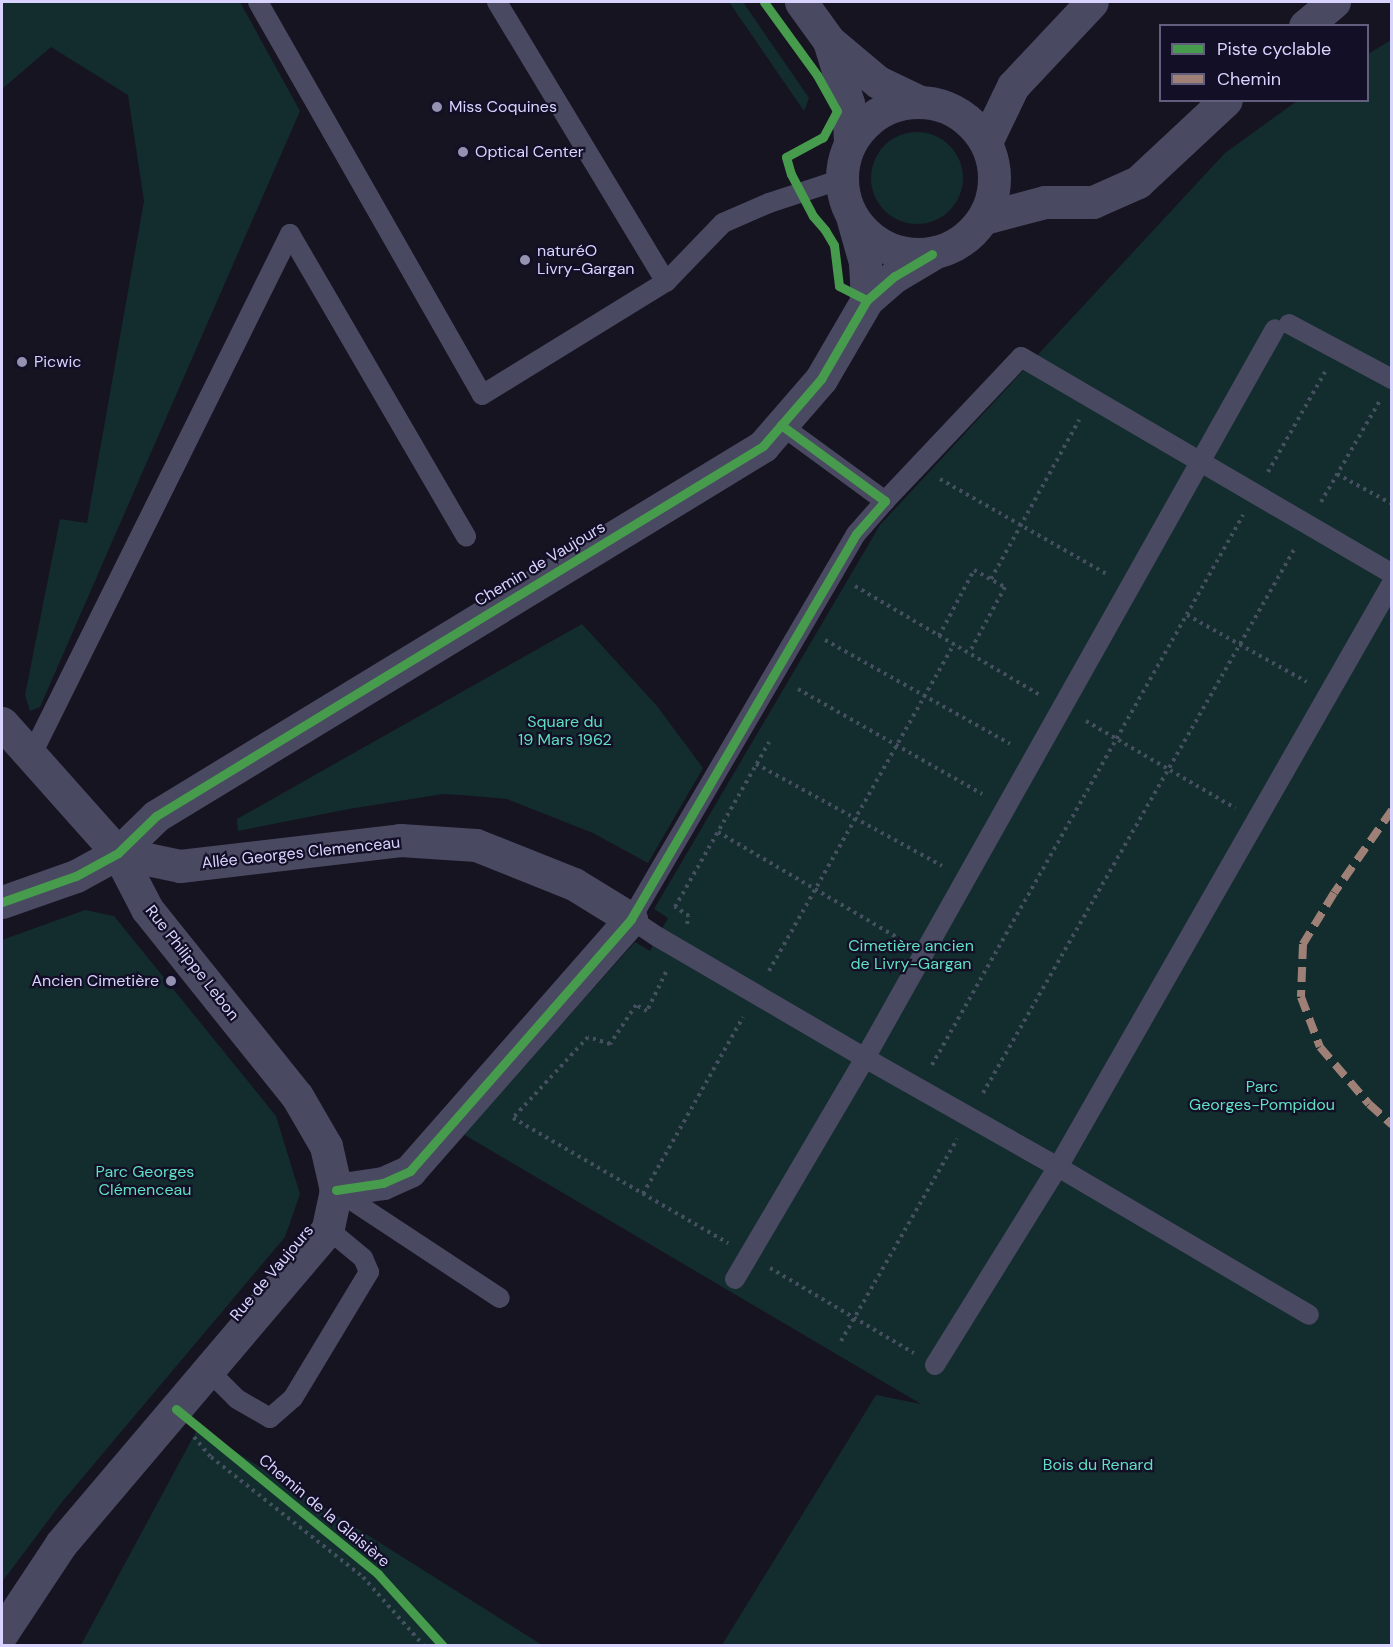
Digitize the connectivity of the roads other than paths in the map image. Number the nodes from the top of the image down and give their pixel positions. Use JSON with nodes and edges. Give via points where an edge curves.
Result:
{"nodes":[{"id":1,"x":258,"y":2,"type":"edge"},
{"id":2,"x":497,"y":2,"type":"edge"},
{"id":3,"x":801,"y":2,"type":"edge"},
{"id":4,"x":1092,"y":2,"type":"edge"},
{"id":5,"x":1334,"y":2,"type":"edge"},
{"id":6,"x":1307,"y":24,"type":"edge"},
{"id":7,"x":829,"y":41,"type":"junction"},
{"id":8,"x":918,"y":101,"type":"junction"},
{"id":9,"x":1224,"y":102,"type":"edge"},
{"id":10,"x":850,"y":141,"type":"junction"},
{"id":11,"x":990,"y":155,"type":"junction"},
{"id":12,"x":842,"y":179,"type":"junction"},
{"id":13,"x":1045,"y":201,"type":"junction"},
{"id":14,"x":984,"y":218,"type":"junction"},
{"id":15,"x":853,"y":220,"type":"junction"},
{"id":16,"x":932,"y":254,"type":"junction"},
{"id":17,"x":666,"y":282,"type":"junction"},
{"id":18,"x":867,"y":300,"type":"junction"},
{"id":19,"x":1391,"y":380,"type":"edge"},
{"id":20,"x":781,"y":425,"type":"junction"},
{"id":21,"x":1200,"y":462,"type":"junction"},
{"id":22,"x":885,"y":501,"type":"junction"},
{"id":23,"x":466,"y":536,"type":"dead end"},
{"id":24,"x":1392,"y":574,"type":"edge"},
{"id":25,"x":1392,"y":583,"type":"edge"},
{"id":26,"x":2,"y":723,"type":"edge"},
{"id":27,"x":30,"y":758,"type":"junction"},
{"id":28,"x":118,"y":853,"type":"junction"},
{"id":29,"x":2,"y":902,"type":"edge"},
{"id":30,"x":631,"y":919,"type":"junction"},
{"id":31,"x":865,"y":1058,"type":"junction"},
{"id":32,"x":1058,"y":1167,"type":"junction"},
{"id":33,"x":336,"y":1190,"type":"junction"},
{"id":34,"x":328,"y":1229,"type":"junction"},
{"id":35,"x":735,"y":1280,"type":"dead end"},
{"id":36,"x":500,"y":1298,"type":"dead end"},
{"id":37,"x":1309,"y":1315,"type":"dead end"},
{"id":38,"x":935,"y":1365,"type":"dead end"},
{"id":39,"x":208,"y":1371,"type":"junction"},
{"id":40,"x":2,"y":1633,"type":"edge"}],
"edges":[{"from":1,"to":17,"type":"lane","via":[[482,395]]},
{"from":2,"to":17,"type":"lane"},
{"from":3,"to":7,"type":"street"},
{"from":4,"to":11,"type":"street","via":[[1012,86]]},
{"from":5,"to":6,"type":"street"},
{"from":7,"to":8,"type":"street","via":[[878,81]]},
{"from":7,"to":10,"type":"street","via":[[848,103]]},
{"from":8,"to":10,"type":"street","via":[[892,106],[876,115]]},
{"from":8,"to":11,"type":"street","via":[[946,106],[969,120]]},
{"from":9,"to":13,"type":"street","via":[[1138,182],[1093,202]]},
{"from":10,"to":12,"type":"street"},
{"from":11,"to":13,"type":"street","via":[[1018,190]]},
{"from":11,"to":14,"type":"street","via":[[993,193]]},
{"from":12,"to":15,"type":"street","via":[[842,194]]},
{"from":12,"to":17,"type":"lane","via":[[723,223]]},
{"from":13,"to":14,"type":"street"},
{"from":14,"to":16,"type":"street","via":[[971,235]]},
{"from":15,"to":16,"type":"street","via":[[868,237],[887,249]]},
{"from":15,"to":18,"type":"street","via":[[865,262]]},
{"from":16,"to":18,"type":"street","name":"Chemin de Vaujours","via":[[895,276]]},
{"from":18,"to":20,"type":"street","name":"Chemin de Vaujours","via":[[821,379]]},
{"from":19,"to":21,"type":"lane","via":[[1337,350],[1282,327]]},
{"from":20,"to":22,"type":"lane"},
{"from":20,"to":28,"type":"street","name":"Chemin de Vaujours","via":[[763,446],[156,816]]},
{"from":21,"to":22,"type":"lane","via":[[1020,357]]},
{"from":21,"to":24,"type":"lane"},
{"from":21,"to":31,"type":"lane"},
{"from":22,"to":30,"type":"lane","via":[[856,534]]},
{"from":23,"to":27,"type":"lane","via":[[290,234]]},
{"from":25,"to":32,"type":"lane"},
{"from":26,"to":27,"type":"street","name":"Rue Philippe Lebon"},
{"from":27,"to":28,"type":"street","name":"Rue Philippe Lebon"},
{"from":28,"to":29,"type":"street","via":[[76,876]]},
{"from":28,"to":30,"type":"street","name":"Allée Georges Clemenceau","via":[[180,866],[400,840],[476,845],[574,884]]},
{"from":28,"to":33,"type":"street","name":"Rue Philippe Lebon","via":[[147,909],[297,1096],[326,1146]]},
{"from":30,"to":31,"type":"lane"},
{"from":30,"to":33,"type":"street","via":[[410,1171],[383,1183]]},
{"from":31,"to":32,"type":"lane"},
{"from":31,"to":35,"type":"lane"},
{"from":32,"to":37,"type":"lane"},
{"from":32,"to":38,"type":"lane"},
{"from":33,"to":34,"type":"street","name":"Rue de Vaujours"},
{"from":33,"to":36,"type":"lane"},
{"from":34,"to":39,"type":"street","name":"Rue de Vaujours"},
{"from":34,"to":39,"type":"lane","via":[[363,1258],[369,1272],[293,1398],[270,1418],[237,1399]]},
{"from":39,"to":40,"type":"street","name":"Rue de Vaujours","via":[[61,1544]]}]}
